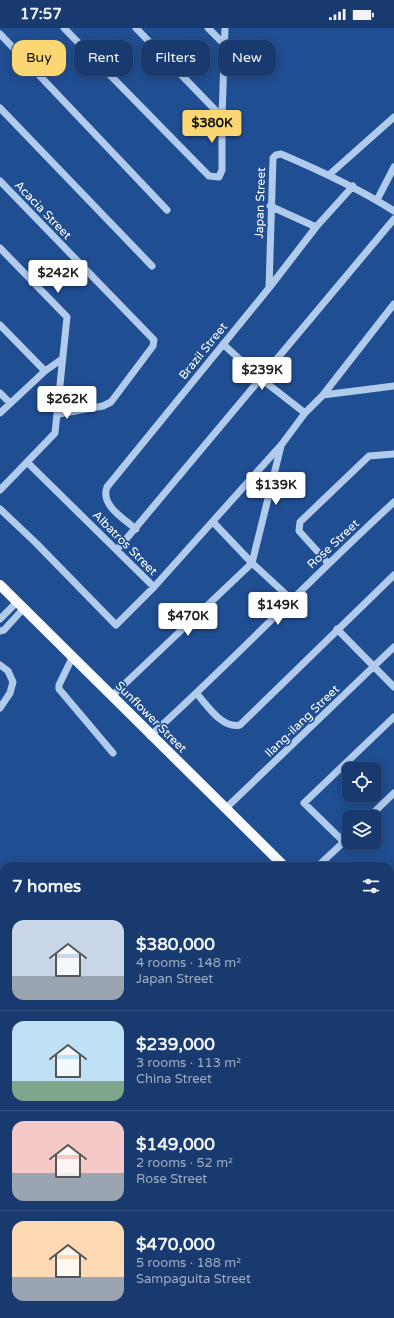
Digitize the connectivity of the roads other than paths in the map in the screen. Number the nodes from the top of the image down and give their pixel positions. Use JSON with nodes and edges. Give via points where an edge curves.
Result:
{"nodes":[{"id":1,"x":64,"y":28,"type":"edge"},
{"id":2,"x":136,"y":28,"type":"edge"},
{"id":3,"x":208,"y":28,"type":"edge"},
{"id":4,"x":225,"y":28,"type":"edge"},
{"id":5,"x":0,"y":34,"type":"edge"},
{"id":6,"x":220,"y":40,"type":"edge"},
{"id":7,"x":225,"y":40,"type":"edge"},
{"id":8,"x":224,"y":76,"type":"edge"},
{"id":9,"x":0,"y":108,"type":"edge"},
{"id":10,"x":222,"y":116,"type":"junction"},
{"id":11,"x":394,"y":117,"type":"edge"},
{"id":12,"x":394,"y":167,"type":"edge"},
{"id":13,"x":330,"y":174,"type":"junction"},
{"id":14,"x":0,"y":181,"type":"edge"},
{"id":15,"x":353,"y":186,"type":"junction"},
{"id":16,"x":376,"y":200,"type":"junction"},
{"id":17,"x":270,"y":206,"type":"junction"},
{"id":18,"x":167,"y":210,"type":"dead end"},
{"id":19,"x":394,"y":211,"type":"edge"},
{"id":20,"x":394,"y":219,"type":"edge"},
{"id":21,"x":316,"y":227,"type":"junction"},
{"id":22,"x":0,"y":248,"type":"edge"},
{"id":23,"x":152,"y":266,"type":"dead end"},
{"id":24,"x":269,"y":288,"type":"junction"},
{"id":25,"x":394,"y":304,"type":"edge"},
{"id":26,"x":0,"y":325,"type":"edge"},
{"id":27,"x":223,"y":344,"type":"junction"},
{"id":28,"x":62,"y":359,"type":"junction"},
{"id":29,"x":45,"y":371,"type":"junction"},
{"id":30,"x":260,"y":378,"type":"junction"},
{"id":31,"x":394,"y":386,"type":"edge"},
{"id":32,"x":0,"y":393,"type":"edge"},
{"id":33,"x":323,"y":395,"type":"junction"},
{"id":34,"x":10,"y":403,"type":"junction"},
{"id":35,"x":0,"y":413,"type":"edge"},
{"id":36,"x":305,"y":413,"type":"junction"},
{"id":37,"x":58,"y":414,"type":"junction"},
{"id":38,"x":282,"y":444,"type":"junction"},
{"id":39,"x":394,"y":454,"type":"edge"},
{"id":40,"x":28,"y":463,"type":"junction"},
{"id":41,"x":0,"y":490,"type":"edge"},
{"id":42,"x":394,"y":502,"type":"edge"},
{"id":43,"x":0,"y":509,"type":"edge"},
{"id":44,"x":213,"y":522,"type":"junction"},
{"id":45,"x":136,"y":529,"type":"junction"},
{"id":46,"x":117,"y":550,"type":"junction"},
{"id":47,"x":252,"y":563,"type":"junction"},
{"id":48,"x":328,"y":563,"type":"junction"},
{"id":49,"x":394,"y":575,"type":"edge"},
{"id":50,"x":0,"y":585,"type":"edge"},
{"id":51,"x":154,"y":587,"type":"junction"},
{"id":52,"x":291,"y":599,"type":"junction"},
{"id":53,"x":21,"y":605,"type":"junction"},
{"id":54,"x":0,"y":619,"type":"edge"},
{"id":55,"x":337,"y":629,"type":"junction"},
{"id":56,"x":0,"y":631,"type":"edge"},
{"id":57,"x":394,"y":647,"type":"edge"},
{"id":58,"x":73,"y":656,"type":"junction"},
{"id":59,"x":0,"y":665,"type":"edge"},
{"id":60,"x":374,"y":667,"type":"junction"},
{"id":61,"x":394,"y":687,"type":"edge"},
{"id":62,"x":196,"y":694,"type":"junction"},
{"id":63,"x":112,"y":696,"type":"junction"},
{"id":64,"x":0,"y":708,"type":"edge"},
{"id":65,"x":394,"y":717,"type":"edge"},
{"id":66,"x":150,"y":736,"type":"junction"},
{"id":67,"x":113,"y":753,"type":"dead end"},
{"id":68,"x":394,"y":793,"type":"edge"},
{"id":69,"x":225,"y":809,"type":"junction"},
{"id":70,"x":376,"y":810,"type":"edge"},
{"id":71,"x":342,"y":835,"type":"edge"},
{"id":72,"x":342,"y":844,"type":"edge"},
{"id":73,"x":280,"y":862,"type":"edge"},
{"id":74,"x":322,"y":862,"type":"edge"}],
"edges":[{"from":1,"to":10,"type":"street","via":[[209,176],[214,178],[219,177],[222,170]]},
{"from":2,"to":10,"type":"street"},
{"from":3,"to":6,"type":"street"},
{"from":4,"to":7,"type":"street"},
{"from":5,"to":18,"type":"street"},
{"from":8,"to":10,"type":"street"},
{"from":9,"to":23,"type":"street"},
{"from":11,"to":13,"type":"street"},
{"from":12,"to":16,"type":"street"},
{"from":13,"to":15,"type":"street","name":"Japan Street"},
{"from":13,"to":17,"type":"street","name":"Japan Street","via":[[281,154],[276,155],[273,158]]},
{"from":14,"to":37,"type":"street","name":"Acacia Street","via":[[154,340],[153,346],[111,402],[103,406]]},
{"from":15,"to":16,"type":"street","name":"Japan Street"},
{"from":15,"to":21,"type":"street","name":"Brazil Street"},
{"from":16,"to":19,"type":"street","name":"Japan Street"},
{"from":17,"to":21,"type":"street"},
{"from":17,"to":24,"type":"street","name":"Japan Street"},
{"from":20,"to":30,"type":"street"},
{"from":21,"to":24,"type":"street","name":"Brazil Street"},
{"from":22,"to":28,"type":"street","via":[[66,315]]},
{"from":24,"to":27,"type":"street","name":"Brazil Street"},
{"from":25,"to":33,"type":"street"},
{"from":26,"to":29,"type":"street"},
{"from":27,"to":30,"type":"street"},
{"from":27,"to":45,"type":"street","name":"Brazil Street","via":[[107,487],[105,498],[108,504]]},
{"from":28,"to":29,"type":"street"},
{"from":28,"to":37,"type":"street"},
{"from":29,"to":34,"type":"street"},
{"from":30,"to":36,"type":"street"},
{"from":30,"to":45,"type":"street"},
{"from":31,"to":33,"type":"street"},
{"from":32,"to":34,"type":"street"},
{"from":33,"to":36,"type":"street"},
{"from":34,"to":35,"type":"street"},
{"from":36,"to":38,"type":"street"},
{"from":37,"to":40,"type":"street","via":[[55,433]]},
{"from":38,"to":44,"type":"street"},
{"from":38,"to":47,"type":"street"},
{"from":39,"to":48,"type":"street","via":[[369,456],[300,522],[299,531]]},
{"from":40,"to":41,"type":"street"},
{"from":40,"to":46,"type":"street","name":"Albatros Street"},
{"from":42,"to":48,"type":"street","name":"Rose Street"},
{"from":43,"to":51,"type":"street","name":"Albatros Street","via":[[116,625]]},
{"from":44,"to":47,"type":"street"},
{"from":44,"to":51,"type":"street"},
{"from":45,"to":46,"type":"street"},
{"from":46,"to":51,"type":"street","name":"Albatros Street"},
{"from":47,"to":52,"type":"street"},
{"from":47,"to":63,"type":"street"},
{"from":48,"to":52,"type":"street","name":"Rose Street"},
{"from":49,"to":55,"type":"street"},
{"from":50,"to":53,"type":"main road","name":"Sunflower Street"},
{"from":52,"to":62,"type":"street","name":"Rose Street"},
{"from":53,"to":54,"type":"street"},
{"from":53,"to":56,"type":"street","via":[[4,630]]},
{"from":53,"to":58,"type":"main road","name":"Sunflower Street"},
{"from":55,"to":60,"type":"street"},
{"from":55,"to":62,"type":"street","via":[[240,725],[228,725],[223,722]]},
{"from":57,"to":60,"type":"street","name":"Ilang-ilang Street"},
{"from":58,"to":63,"type":"main road","name":"Sunflower Street"},
{"from":58,"to":67,"type":"street","via":[[58,685],[59,689]]},
{"from":59,"to":64,"type":"street","via":[[8,671],[13,682],[10,693]]},
{"from":60,"to":61,"type":"street"},
{"from":60,"to":69,"type":"street","name":"Ilang-ilang Street"},
{"from":62,"to":66,"type":"street","name":"Rose Street"},
{"from":63,"to":66,"type":"main road","name":"Sunflower Street"},
{"from":65,"to":71,"type":"street","via":[[304,803]]},
{"from":66,"to":69,"type":"main road","name":"Sunflower Street"},
{"from":68,"to":70,"type":"street"},
{"from":69,"to":73,"type":"main road","name":"Sunflower Street"},
{"from":72,"to":74,"type":"street"}]}
